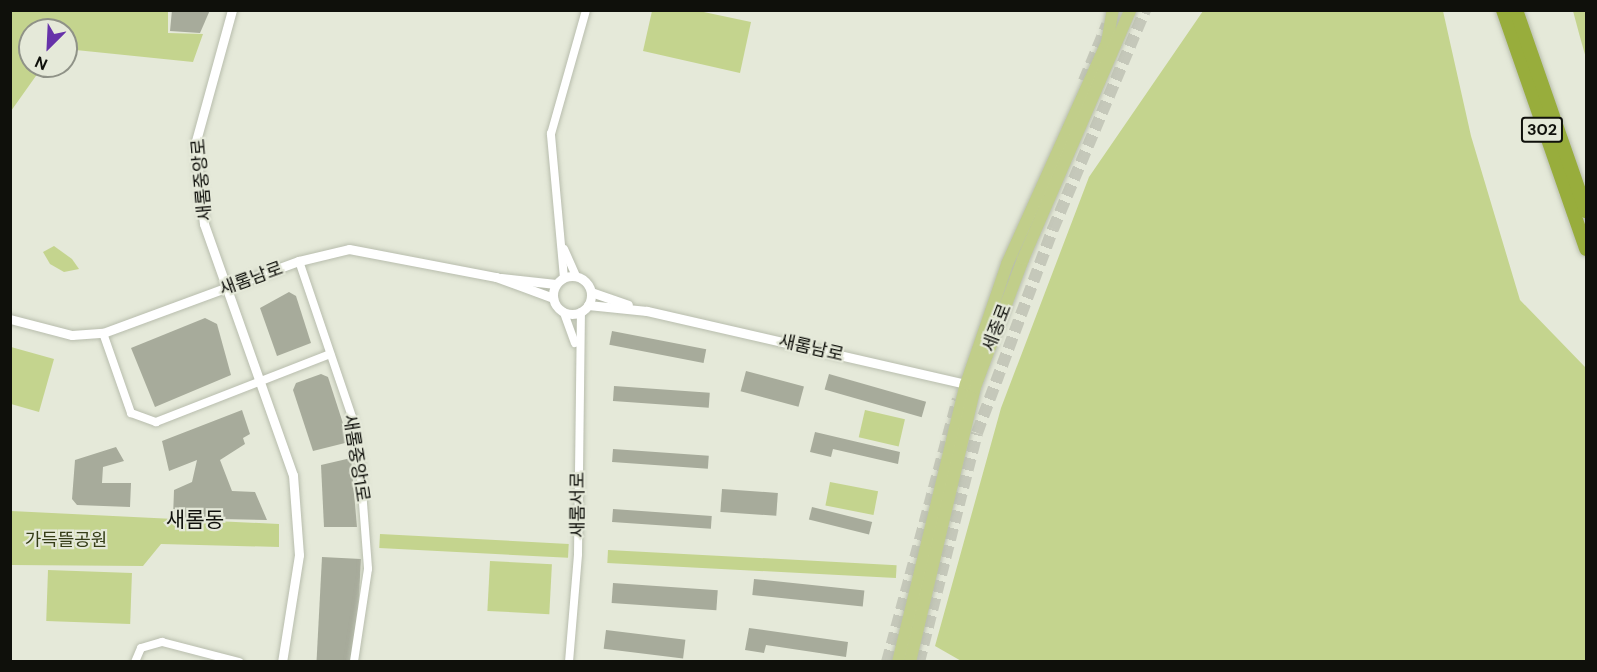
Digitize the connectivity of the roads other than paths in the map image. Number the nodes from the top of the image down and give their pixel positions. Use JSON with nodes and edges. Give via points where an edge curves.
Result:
{"nodes":[{"id":1,"x":232,"y":10,"type":"edge"},
{"id":2,"x":586,"y":10,"type":"edge"},
{"id":3,"x":1113,"y":10,"type":"edge"},
{"id":4,"x":1130,"y":10,"type":"edge"},
{"id":5,"x":1503,"y":10,"type":"edge"},
{"id":6,"x":1516,"y":10,"type":"edge"},
{"id":7,"x":1587,"y":212,"type":"edge"},
{"id":8,"x":562,"y":245,"type":"junction"},
{"id":9,"x":1587,"y":249,"type":"edge"},
{"id":10,"x":299,"y":261,"type":"junction"},
{"id":11,"x":576,"y":276,"type":"junction"},
{"id":12,"x":496,"y":278,"type":"junction"},
{"id":13,"x":560,"y":281,"type":"junction"},
{"id":14,"x":229,"y":287,"type":"junction"},
{"id":15,"x":591,"y":292,"type":"junction"},
{"id":16,"x":553,"y":298,"type":"junction"},
{"id":17,"x":588,"y":304,"type":"junction"},
{"id":18,"x":581,"y":312,"type":"junction"},
{"id":19,"x":647,"y":312,"type":"junction"},
{"id":20,"x":564,"y":313,"type":"junction"},
{"id":21,"x":10,"y":319,"type":"edge"},
{"id":22,"x":103,"y":333,"type":"junction"},
{"id":23,"x":576,"y":348,"type":"junction"},
{"id":24,"x":330,"y":354,"type":"junction"},
{"id":25,"x":261,"y":380,"type":"junction"},
{"id":26,"x":970,"y":386,"type":"junction"},
{"id":27,"x":135,"y":662,"type":"edge"},
{"id":28,"x":239,"y":662,"type":"edge"},
{"id":29,"x":282,"y":662,"type":"edge"},
{"id":30,"x":354,"y":662,"type":"edge"},
{"id":31,"x":569,"y":662,"type":"edge"},
{"id":32,"x":898,"y":662,"type":"edge"},
{"id":33,"x":910,"y":662,"type":"edge"}],
"edges":[{"from":1,"to":14,"type":"street","name":"새롬중앙로","via":[[196,141],[204,224]]},
{"from":2,"to":8,"type":"street","via":[[551,134],[550,165]]},
{"from":3,"to":26,"type":"main road","name":"세종로","via":[[1107,42],[1006,264]]},
{"from":4,"to":26,"type":"main road","name":"세종로"},
{"from":5,"to":9,"type":"highway","number":"302"},
{"from":6,"to":7,"type":"highway","number":"302"},
{"from":8,"to":11,"type":"street"},
{"from":8,"to":13,"type":"street"},
{"from":10,"to":12,"type":"street","name":"새롬남로","via":[[371,249]]},
{"from":10,"to":14,"type":"street","name":"새롬남로"},
{"from":10,"to":24,"type":"street","name":"새롬중앙1로"},
{"from":11,"to":13,"type":"street"},
{"from":11,"to":15,"type":"street"},
{"from":12,"to":13,"type":"street","name":"새롬남로"},
{"from":12,"to":16,"type":"street","name":"새롬남로"},
{"from":13,"to":16,"type":"street"},
{"from":14,"to":22,"type":"street","name":"새롬남로"},
{"from":14,"to":25,"type":"street","name":"새롬중앙로"},
{"from":15,"to":17,"type":"street"},
{"from":15,"to":19,"type":"street","name":"새롬남로"},
{"from":16,"to":20,"type":"street"},
{"from":17,"to":18,"type":"street"},
{"from":17,"to":19,"type":"street","name":"새롬남로"},
{"from":18,"to":20,"type":"street"},
{"from":18,"to":23,"type":"street"},
{"from":19,"to":26,"type":"street","name":"새롬남로"},
{"from":20,"to":23,"type":"street"},
{"from":21,"to":22,"type":"street","name":"새롬남로","via":[[72,335]]},
{"from":22,"to":25,"type":"street","via":[[132,413],[142,421],[156,422]]},
{"from":23,"to":31,"type":"street","name":"새롬서로","via":[[578,554]]},
{"from":24,"to":25,"type":"street"},
{"from":24,"to":30,"type":"street","name":"새롬중앙1로","via":[[352,417],[363,486],[367,592]]},
{"from":25,"to":29,"type":"street","name":"새롬중앙로","via":[[283,434],[297,507],[296,602]]},
{"from":26,"to":32,"type":"main road","name":"세종로"},
{"from":26,"to":33,"type":"main road","name":"세종로"},
{"from":27,"to":28,"type":"street","via":[[141,648],[162,642]]}]}
